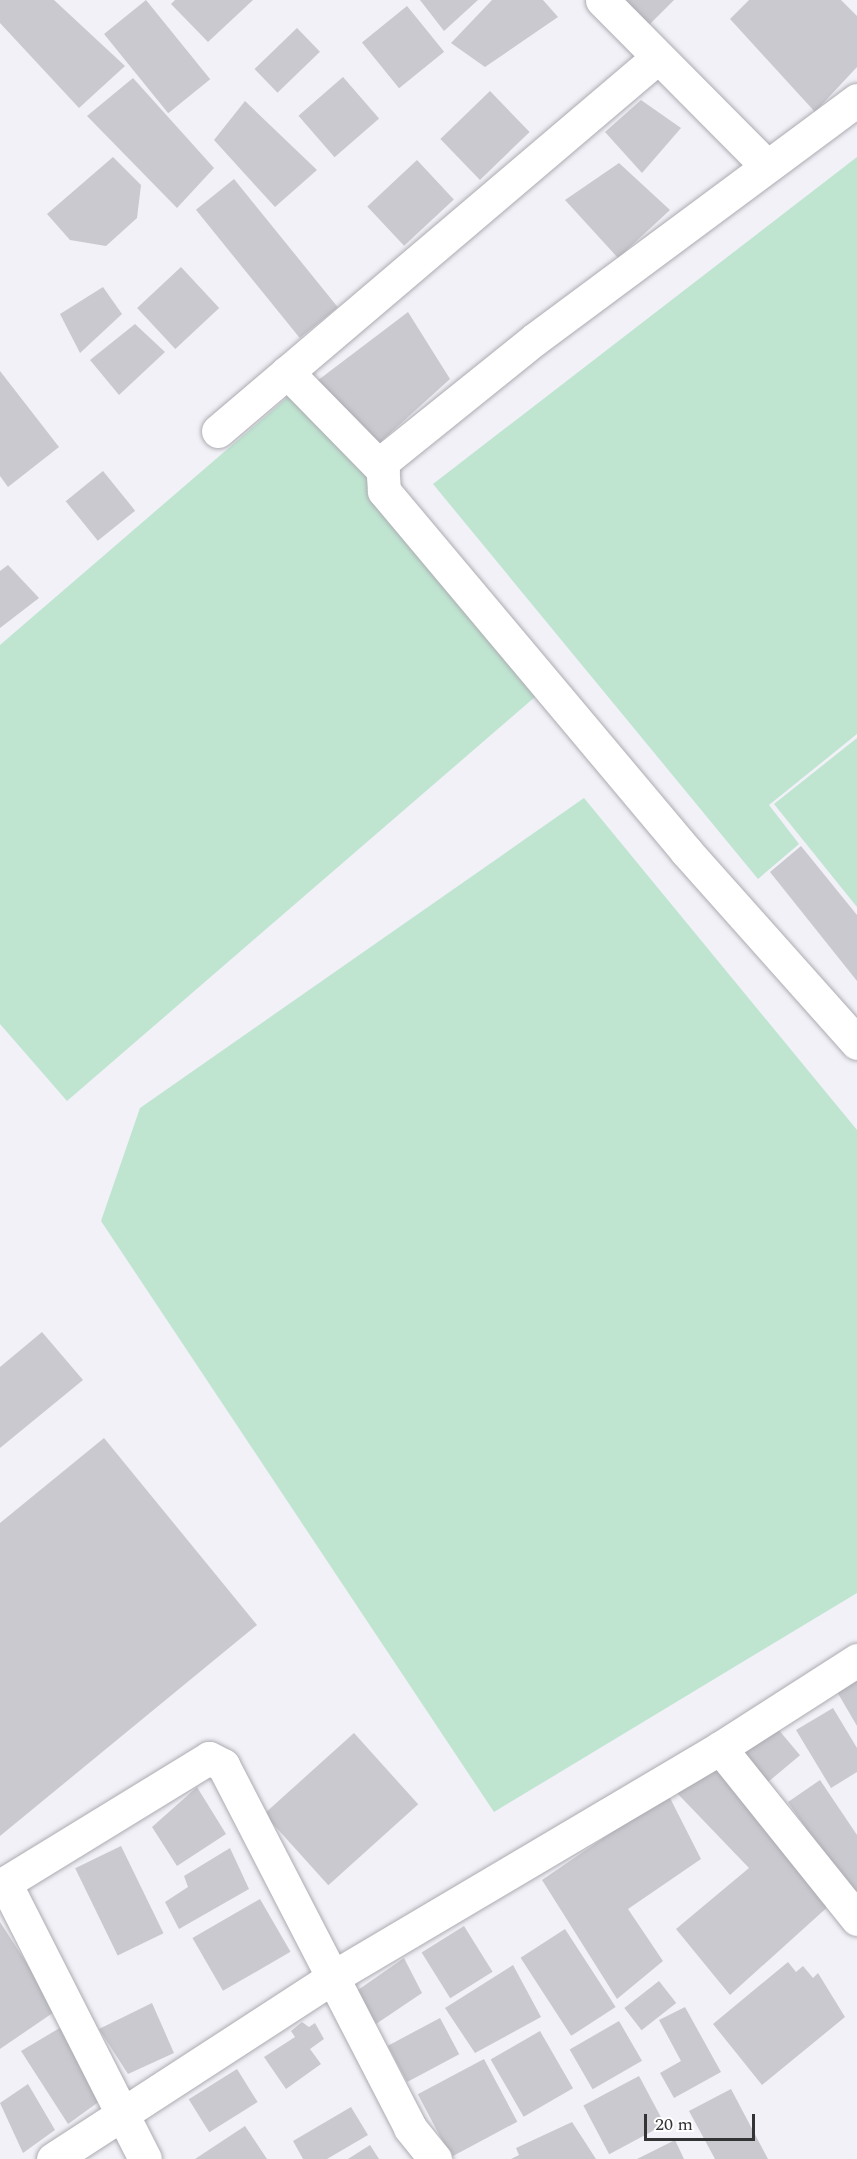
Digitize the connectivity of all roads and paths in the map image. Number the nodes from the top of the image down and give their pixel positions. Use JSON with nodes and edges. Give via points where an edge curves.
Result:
{"nodes":[{"id":1,"x":602,"y":0,"type":"edge"},
{"id":2,"x":658,"y":57,"type":"junction"},
{"id":3,"x":857,"y":100,"type":"edge"},
{"id":4,"x":767,"y":166,"type":"junction"},
{"id":5,"x":287,"y":372,"type":"junction"},
{"id":6,"x":218,"y":431,"type":"dead end"},
{"id":7,"x":383,"y":470,"type":"junction"},
{"id":8,"x":857,"y":1043,"type":"edge"},
{"id":9,"x":857,"y":1660,"type":"edge"},
{"id":10,"x":720,"y":1748,"type":"junction"},
{"id":11,"x":2,"y":1884,"type":"edge"},
{"id":12,"x":857,"y":1919,"type":"edge"},
{"id":13,"x":333,"y":1977,"type":"junction"},
{"id":14,"x":122,"y":2114,"type":"junction"},
{"id":15,"x":53,"y":2159,"type":"edge"},
{"id":16,"x":145,"y":2159,"type":"edge"},
{"id":17,"x":435,"y":2159,"type":"edge"}],
"edges":[{"from":1,"to":2,"type":"street"},
{"from":2,"to":4,"type":"street"},
{"from":2,"to":5,"type":"street"},
{"from":3,"to":4,"type":"street"},
{"from":4,"to":7,"type":"street","via":[[535,339],[382,462]]},
{"from":5,"to":6,"type":"street"},
{"from":5,"to":7,"type":"street"},
{"from":7,"to":8,"type":"street","via":[[384,491],[686,851]]},
{"from":9,"to":10,"type":"street"},
{"from":10,"to":12,"type":"street"},
{"from":10,"to":13,"type":"street"},
{"from":11,"to":13,"type":"street","via":[[209,1758],[223,1765]]},
{"from":11,"to":14,"type":"street"},
{"from":13,"to":14,"type":"street"},
{"from":13,"to":17,"type":"street","via":[[410,2128]]},
{"from":14,"to":15,"type":"street"},
{"from":14,"to":16,"type":"street"}]}
